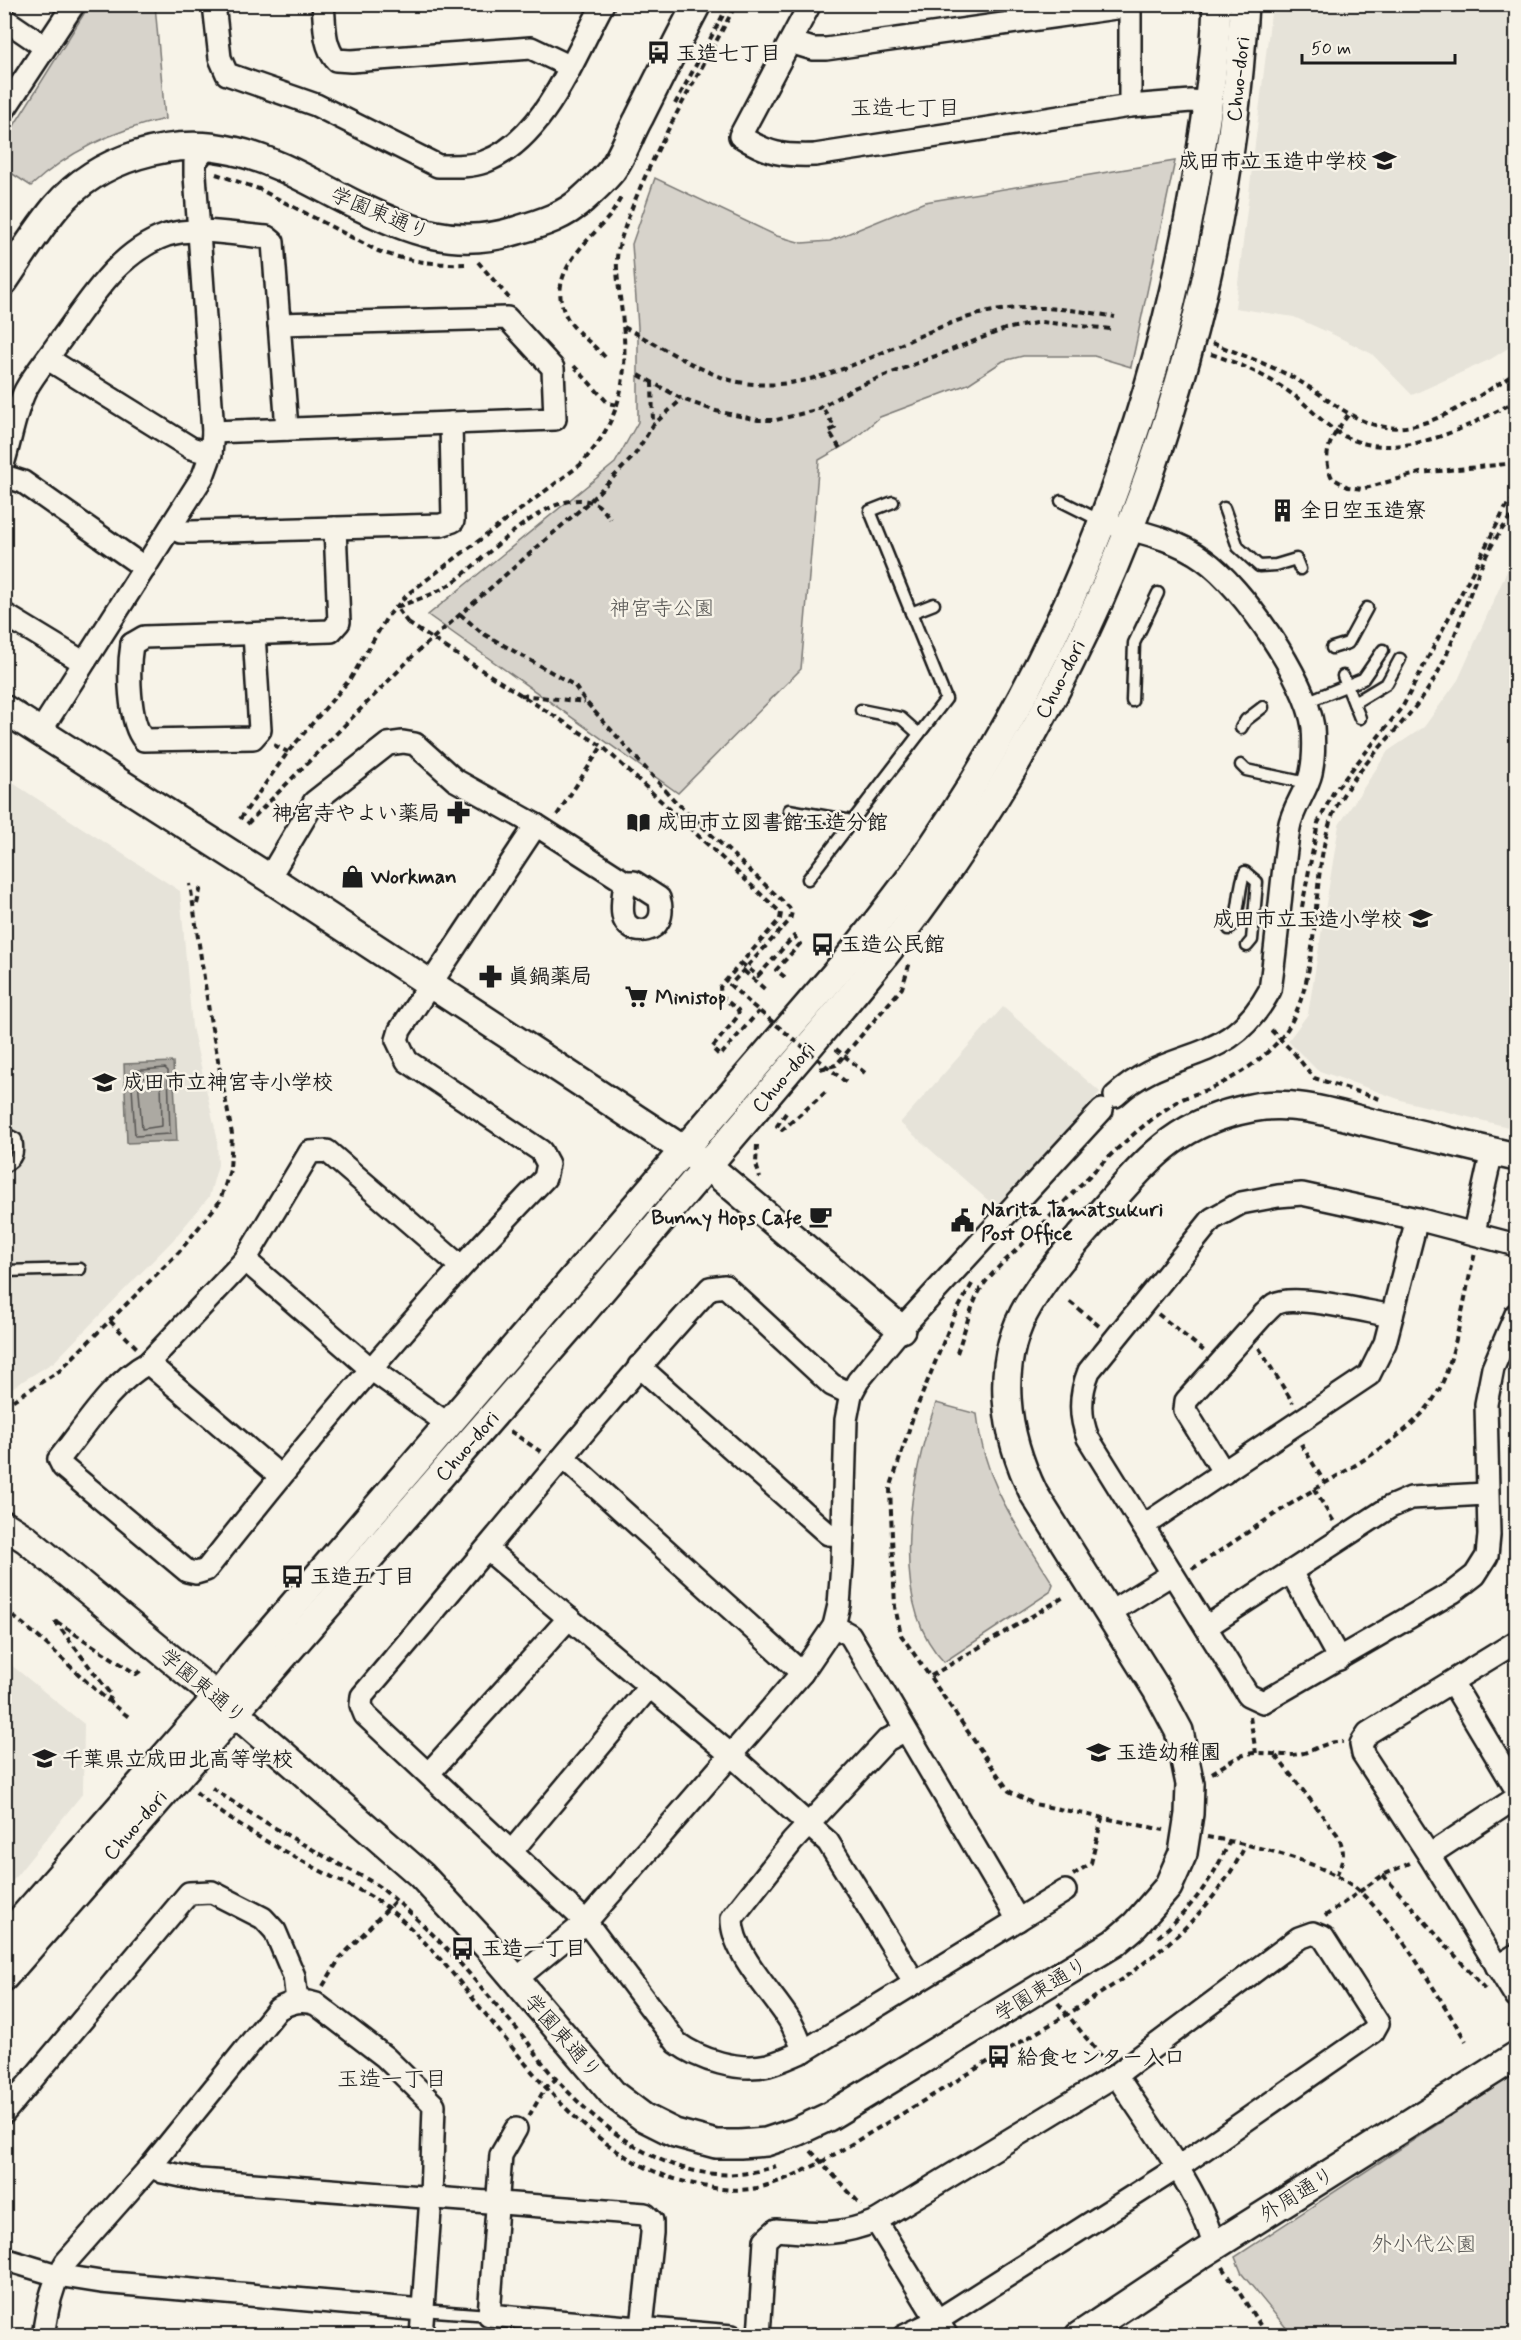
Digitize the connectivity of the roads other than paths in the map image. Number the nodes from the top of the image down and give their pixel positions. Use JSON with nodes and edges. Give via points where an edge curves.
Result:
{"nodes":[{"id":1,"x":74,"y":4,"type":"edge"},
{"id":2,"x":214,"y":4,"type":"edge"},
{"id":3,"x":323,"y":4,"type":"edge"},
{"id":4,"x":603,"y":4,"type":"edge"},
{"id":5,"x":697,"y":4,"type":"edge"},
{"id":6,"x":810,"y":4,"type":"edge"},
{"id":7,"x":1217,"y":4,"type":"edge"},
{"id":8,"x":1244,"y":4,"type":"edge"},
{"id":9,"x":1130,"y":5,"type":"edge"},
{"id":10,"x":4,"y":20,"type":"edge"},
{"id":11,"x":790,"y":42,"type":"junction"},
{"id":12,"x":45,"y":47,"type":"junction"},
{"id":13,"x":569,"y":66,"type":"junction"},
{"id":14,"x":1210,"y":103,"type":"junction"},
{"id":15,"x":1130,"y":106,"type":"junction"},
{"id":16,"x":4,"y":110,"type":"edge"},
{"id":17,"x":208,"y":159,"type":"junction"},
{"id":18,"x":200,"y":233,"type":"junction"},
{"id":19,"x":4,"y":281,"type":"edge"},
{"id":20,"x":279,"y":324,"type":"junction"},
{"id":21,"x":48,"y":359,"type":"junction"},
{"id":22,"x":451,"y":423,"type":"junction"},
{"id":23,"x":287,"y":429,"type":"junction"},
{"id":24,"x":213,"y":432,"type":"junction"},
{"id":25,"x":211,"y":454,"type":"junction"},
{"id":26,"x":4,"y":461,"type":"edge"},
{"id":27,"x":4,"y":476,"type":"edge"},
{"id":28,"x":1061,"y":501,"type":"dead end"},
{"id":29,"x":893,"y":502,"type":"dead end"},
{"id":30,"x":1224,"y":508,"type":"dead end"},
{"id":31,"x":1116,"y":525,"type":"junction"},
{"id":32,"x":171,"y":527,"type":"junction"},
{"id":33,"x":335,"y":528,"type":"junction"},
{"id":34,"x":145,"y":568,"type":"junction"},
{"id":35,"x":1300,"y":568,"type":"dead end"},
{"id":36,"x":1158,"y":593,"type":"dead end"},
{"id":37,"x":934,"y":604,"type":"dead end"},
{"id":38,"x":1367,"y":608,"type":"dead end"},
{"id":39,"x":911,"y":613,"type":"junction"},
{"id":40,"x":4,"y":614,"type":"edge"},
{"id":41,"x":108,"y":626,"type":"junction"},
{"id":42,"x":254,"y":634,"type":"junction"},
{"id":43,"x":132,"y":644,"type":"junction"},
{"id":44,"x":1332,"y":648,"type":"dead end"},
{"id":45,"x":1383,"y":650,"type":"dead end"},
{"id":46,"x":1400,"y":659,"type":"dead end"},
{"id":47,"x":83,"y":662,"type":"junction"},
{"id":48,"x":1345,"y":681,"type":"junction"},
{"id":49,"x":1132,"y":700,"type":"dead end"},
{"id":50,"x":1306,"y":702,"type":"junction"},
{"id":51,"x":1354,"y":703,"type":"junction"},
{"id":52,"x":1263,"y":706,"type":"dead end"},
{"id":53,"x":4,"y":709,"type":"edge"},
{"id":54,"x":861,"y":710,"type":"dead end"},
{"id":55,"x":1360,"y":718,"type":"dead end"},
{"id":56,"x":1241,"y":728,"type":"dead end"},
{"id":57,"x":40,"y":732,"type":"junction"},
{"id":58,"x":919,"y":734,"type":"junction"},
{"id":59,"x":1241,"y":765,"type":"dead end"},
{"id":60,"x":1307,"y":783,"type":"junction"},
{"id":61,"x":789,"y":810,"type":"dead end"},
{"id":62,"x":852,"y":822,"type":"junction"},
{"id":63,"x":536,"y":825,"type":"junction"},
{"id":64,"x":270,"y":878,"type":"junction"},
{"id":65,"x":808,"y":879,"type":"dead end"},
{"id":66,"x":625,"y":882,"type":"dead end"},
{"id":67,"x":1229,"y":929,"type":"dead end"},
{"id":68,"x":1247,"y":946,"type":"dead end"},
{"id":69,"x":432,"y":985,"type":"junction"},
{"id":70,"x":4,"y":1133,"type":"edge"},
{"id":71,"x":683,"y":1148,"type":"junction"},
{"id":72,"x":1504,"y":1154,"type":"edge"},
{"id":73,"x":708,"y":1166,"type":"junction"},
{"id":74,"x":4,"y":1167,"type":"edge"},
{"id":75,"x":1417,"y":1219,"type":"junction"},
{"id":76,"x":1477,"y":1233,"type":"junction"},
{"id":77,"x":1516,"y":1245,"type":"edge"},
{"id":78,"x":245,"y":1260,"type":"junction"},
{"id":79,"x":460,"y":1266,"type":"junction"},
{"id":80,"x":80,"y":1269,"type":"dead end"},
{"id":81,"x":4,"y":1271,"type":"edge"},
{"id":82,"x":1516,"y":1314,"type":"edge"},
{"id":83,"x":1392,"y":1316,"type":"junction"},
{"id":84,"x":901,"y":1329,"type":"junction"},
{"id":85,"x":148,"y":1363,"type":"junction"},
{"id":86,"x":639,"y":1366,"type":"junction"},
{"id":87,"x":372,"y":1370,"type":"junction"},
{"id":88,"x":851,"y":1394,"type":"junction"},
{"id":89,"x":459,"y":1434,"type":"junction"},
{"id":90,"x":561,"y":1461,"type":"junction"},
{"id":91,"x":1224,"y":1473,"type":"junction"},
{"id":92,"x":280,"y":1476,"type":"junction"},
{"id":93,"x":1486,"y":1494,"type":"junction"},
{"id":94,"x":4,"y":1525,"type":"edge"},
{"id":95,"x":1143,"y":1526,"type":"junction"},
{"id":96,"x":843,"y":1535,"type":"junction"},
{"id":97,"x":488,"y":1550,"type":"junction"},
{"id":98,"x":1291,"y":1572,"type":"junction"},
{"id":99,"x":1174,"y":1576,"type":"junction"},
{"id":100,"x":1110,"y":1613,"type":"junction"},
{"id":101,"x":569,"y":1618,"type":"junction"},
{"id":102,"x":834,"y":1626,"type":"junction"},
{"id":103,"x":1206,"y":1627,"type":"junction"},
{"id":104,"x":1516,"y":1642,"type":"edge"},
{"id":105,"x":1339,"y":1659,"type":"junction"},
{"id":106,"x":802,"y":1673,"type":"junction"},
{"id":107,"x":1452,"y":1682,"type":"junction"},
{"id":108,"x":650,"y":1686,"type":"junction"},
{"id":109,"x":226,"y":1704,"type":"junction"},
{"id":110,"x":904,"y":1731,"type":"junction"},
{"id":111,"x":731,"y":1755,"type":"junction"},
{"id":112,"x":429,"y":1773,"type":"junction"},
{"id":113,"x":1516,"y":1789,"type":"edge"},
{"id":114,"x":1516,"y":1798,"type":"edge"},
{"id":115,"x":808,"y":1825,"type":"junction"},
{"id":116,"x":512,"y":1851,"type":"junction"},
{"id":117,"x":1429,"y":1855,"type":"junction"},
{"id":118,"x":1065,"y":1891,"type":"dead end"},
{"id":119,"x":1018,"y":1920,"type":"junction"},
{"id":120,"x":586,"y":1922,"type":"junction"},
{"id":121,"x":4,"y":1939,"type":"edge"},
{"id":122,"x":1516,"y":1955,"type":"edge"},
{"id":123,"x":1497,"y":1967,"type":"junction"},
{"id":124,"x":4,"y":1977,"type":"edge"},
{"id":125,"x":515,"y":1980,"type":"junction"},
{"id":126,"x":915,"y":1983,"type":"junction"},
{"id":127,"x":1516,"y":1997,"type":"edge"},
{"id":128,"x":307,"y":2002,"type":"junction"},
{"id":129,"x":804,"y":2051,"type":"junction"},
{"id":130,"x":1516,"y":2056,"type":"edge"},
{"id":131,"x":1116,"y":2075,"type":"junction"},
{"id":132,"x":4,"y":2113,"type":"edge"},
{"id":133,"x":516,"y":2129,"type":"road end"},
{"id":134,"x":151,"y":2166,"type":"junction"},
{"id":135,"x":1176,"y":2168,"type":"junction"},
{"id":136,"x":431,"y":2197,"type":"junction"},
{"id":137,"x":498,"y":2204,"type":"junction"},
{"id":138,"x":876,"y":2221,"type":"junction"},
{"id":139,"x":1214,"y":2247,"type":"junction"},
{"id":140,"x":4,"y":2259,"type":"edge"},
{"id":141,"x":57,"y":2275,"type":"junction"},
{"id":142,"x":422,"y":2310,"type":"junction"},
{"id":143,"x":489,"y":2315,"type":"junction"},
{"id":144,"x":642,"y":2327,"type":"junction"},
{"id":145,"x":943,"y":2328,"type":"edge"},
{"id":146,"x":43,"y":2336,"type":"edge"},
{"id":147,"x":421,"y":2336,"type":"edge"},
{"id":148,"x":732,"y":2336,"type":"edge"},
{"id":149,"x":759,"y":2336,"type":"edge"},
{"id":150,"x":904,"y":2336,"type":"edge"},
{"id":151,"x":1079,"y":2336,"type":"edge"}],
"edges":[{"from":1,"to":12,"type":"street"},
{"from":2,"to":13,"type":"street","via":[[220,58],[227,74],[316,105],[438,165],[482,163],[522,138],[543,114]]},
{"from":3,"to":13,"type":"street","via":[[328,46],[336,60],[531,48]]},
{"from":4,"to":13,"type":"street"},
{"from":5,"to":17,"type":"street","name":"学園東通り","via":[[612,169],[582,201],[553,219],[496,237],[432,236],[400,226],[236,151]]},
{"from":6,"to":11,"type":"street"},
{"from":7,"to":14,"type":"street","name":"Chuo-dori"},
{"from":8,"to":31,"type":"street","name":"Chuo-dori","via":[[1240,83],[1209,263],[1184,366],[1148,479]]},
{"from":9,"to":11,"type":"street","via":[[826,49]]},
{"from":9,"to":15,"type":"street"},
{"from":10,"to":12,"type":"street"},
{"from":11,"to":15,"type":"street","via":[[741,136],[761,149],[785,156],[815,155]]},
{"from":12,"to":16,"type":"street"},
{"from":14,"to":15,"type":"street"},
{"from":14,"to":31,"type":"street","name":"Chuo-dori","via":[[1180,268],[1131,448]]},
{"from":17,"to":18,"type":"street","via":[[195,162]]},
{"from":17,"to":19,"type":"street","name":"学園東通り","via":[[161,148],[130,157],[80,185],[58,205]]},
{"from":18,"to":20,"type":"street","via":[[267,237],[273,242]]},
{"from":18,"to":21,"type":"street","via":[[169,235],[146,244],[121,263]]},
{"from":18,"to":24,"type":"street"},
{"from":20,"to":22,"type":"street","via":[[507,318],[553,368],[555,419]]},
{"from":20,"to":23,"type":"street"},
{"from":21,"to":25,"type":"street","via":[[191,448]]},
{"from":21,"to":26,"type":"street","via":[[25,391]]},
{"from":22,"to":23,"type":"street"},
{"from":22,"to":33,"type":"street","via":[[453,521],[441,525]]},
{"from":23,"to":24,"type":"street"},
{"from":24,"to":25,"type":"street"},
{"from":25,"to":32,"type":"street"},
{"from":27,"to":34,"type":"street","via":[[23,482]]},
{"from":28,"to":31,"type":"lane"},
{"from":29,"to":39,"type":"lane","via":[[870,511]]},
{"from":30,"to":35,"type":"lane","via":[[1238,547],[1259,566],[1296,559]]},
{"from":31,"to":50,"type":"street","via":[[1179,545],[1204,559],[1271,635]]},
{"from":31,"to":71,"type":"street","name":"Chuo-dori","via":[[1024,694],[914,873],[847,960]]},
{"from":31,"to":73,"type":"street","name":"Chuo-dori","via":[[1088,625],[1048,706],[975,829],[871,972]]},
{"from":32,"to":33,"type":"street","via":[[181,532]]},
{"from":32,"to":34,"type":"street"},
{"from":33,"to":42,"type":"street","via":[[339,622],[331,631]]},
{"from":34,"to":41,"type":"street"},
{"from":36,"to":49,"type":"lane","via":[[1134,643]]},
{"from":37,"to":39,"type":"lane"},
{"from":38,"to":44,"type":"lane","via":[[1348,643]]},
{"from":39,"to":58,"type":"lane","via":[[946,699]]},
{"from":40,"to":47,"type":"street"},
{"from":41,"to":43,"type":"street"},
{"from":41,"to":47,"type":"street"},
{"from":42,"to":43,"type":"street","via":[[144,638]]},
{"from":42,"to":43,"type":"street","via":[[260,730],[253,738],[144,740],[135,724],[129,660]]},
{"from":45,"to":48,"type":"lane","via":[[1363,679]]},
{"from":46,"to":51,"type":"lane","via":[[1387,683]]},
{"from":47,"to":57,"type":"street"},
{"from":48,"to":50,"type":"lane"},
{"from":48,"to":51,"type":"lane"},
{"from":50,"to":60,"type":"street","via":[[1313,728]]},
{"from":51,"to":55,"type":"lane"},
{"from":52,"to":56,"type":"lane"},
{"from":53,"to":57,"type":"street"},
{"from":54,"to":58,"type":"lane","via":[[901,718]]},
{"from":57,"to":64,"type":"street"},
{"from":58,"to":62,"type":"lane"},
{"from":59,"to":60,"type":"lane","via":[[1246,770]]},
{"from":60,"to":84,"type":"street","via":[[1290,825],[1270,990],[1258,1012],[1222,1044],[1158,1067],[1129,1083]]},
{"from":61,"to":62,"type":"lane"},
{"from":62,"to":65,"type":"lane"},
{"from":63,"to":64,"type":"street","via":[[455,780],[415,744],[387,744],[314,802]]},
{"from":63,"to":66,"type":"street"},
{"from":63,"to":69,"type":"street"},
{"from":64,"to":69,"type":"street"},
{"from":67,"to":68,"type":"lane","via":[[1236,918],[1245,872],[1257,882],[1252,940]]},
{"from":69,"to":71,"type":"street"},
{"from":69,"to":79,"type":"street","via":[[400,1030],[397,1040],[401,1053],[413,1066],[541,1151],[548,1164],[545,1178]]},
{"from":70,"to":74,"type":"lane","via":[[16,1139],[18,1150],[14,1162]]},
{"from":71,"to":73,"type":"street"},
{"from":71,"to":89,"type":"street","name":"Chuo-dori"},
{"from":72,"to":76,"type":"street"},
{"from":72,"to":100,"type":"street","name":"学園東通り","via":[[1301,1106],[1251,1108],[1203,1123],[1153,1154],[1074,1244],[1028,1304],[1019,1324],[1007,1380],[1006,1407],[1018,1462],[1034,1494]]},
{"from":73,"to":84,"type":"street"},
{"from":73,"to":89,"type":"street","name":"Chuo-dori"},
{"from":75,"to":76,"type":"street"},
{"from":75,"to":83,"type":"street"},
{"from":75,"to":95,"type":"street","via":[[1302,1194],[1241,1203],[1212,1219],[1094,1364],[1084,1383],[1083,1426]]},
{"from":76,"to":77,"type":"street"},
{"from":78,"to":79,"type":"street","via":[[310,1152],[327,1150]]},
{"from":78,"to":85,"type":"street"},
{"from":78,"to":87,"type":"street"},
{"from":79,"to":87,"type":"street"},
{"from":80,"to":81,"type":"lane"},
{"from":82,"to":93,"type":"street","via":[[1493,1368],[1486,1404]]},
{"from":83,"to":91,"type":"street","via":[[1385,1343],[1369,1375]]},
{"from":83,"to":91,"type":"street","via":[[1311,1301],[1276,1303],[1186,1401],[1185,1410]]},
{"from":84,"to":88,"type":"street"},
{"from":85,"to":92,"type":"street"},
{"from":85,"to":92,"type":"street","via":[[132,1372],[116,1389],[59,1459],[63,1467],[187,1570],[196,1573],[206,1570]]},
{"from":86,"to":88,"type":"street","via":[[710,1288],[725,1286],[832,1385]]},
{"from":86,"to":90,"type":"street"},
{"from":86,"to":96,"type":"street","via":[[828,1534]]},
{"from":87,"to":89,"type":"street"},
{"from":87,"to":92,"type":"street"},
{"from":88,"to":96,"type":"street","via":[[846,1420]]},
{"from":89,"to":109,"type":"street","name":"Chuo-dori"},
{"from":90,"to":97,"type":"street"},
{"from":90,"to":106,"type":"street"},
{"from":91,"to":95,"type":"street"},
{"from":93,"to":98,"type":"street","via":[[1411,1498],[1390,1507]]},
{"from":93,"to":105,"type":"street","via":[[1487,1556],[1475,1575],[1414,1617]]},
{"from":94,"to":109,"type":"street","name":"学園東通り"},
{"from":95,"to":99,"type":"street"},
{"from":96,"to":102,"type":"street"},
{"from":97,"to":101,"type":"street"},
{"from":97,"to":112,"type":"street","via":[[362,1696],[365,1715]]},
{"from":98,"to":103,"type":"street"},
{"from":98,"to":105,"type":"street"},
{"from":99,"to":100,"type":"street"},
{"from":99,"to":103,"type":"street"},
{"from":100,"to":125,"type":"street","name":"学園東通り","bridge":true,"via":[[1179,1731],[1198,1780],[1177,1842],[1168,1887],[1114,1943],[828,2117],[766,2142],[716,2144],[675,2133],[644,2117],[614,2095]]},
{"from":101,"to":108,"type":"street"},
{"from":101,"to":112,"type":"street"},
{"from":102,"to":106,"type":"street"},
{"from":102,"to":110,"type":"street","via":[[850,1635]]},
{"from":103,"to":105,"type":"street","via":[[1248,1695],[1263,1702]]},
{"from":104,"to":107,"type":"street"},
{"from":106,"to":111,"type":"street"},
{"from":107,"to":113,"type":"street"},
{"from":107,"to":117,"type":"street","via":[[1368,1733],[1361,1744],[1363,1754]]},
{"from":108,"to":111,"type":"street"},
{"from":108,"to":116,"type":"street"},
{"from":109,"to":121,"type":"street","name":"Chuo-dori"},
{"from":109,"to":124,"type":"street","name":"Chuo-dori"},
{"from":109,"to":125,"type":"street","name":"学園東通り","via":[[422,1875]]},
{"from":110,"to":115,"type":"street","via":[[887,1740]]},
{"from":110,"to":119,"type":"street"},
{"from":111,"to":115,"type":"street"},
{"from":111,"to":120,"type":"street"},
{"from":112,"to":116,"type":"street"},
{"from":114,"to":117,"type":"street"},
{"from":115,"to":126,"type":"street","via":[[828,1842]]},
{"from":115,"to":129,"type":"street","via":[[732,1918],[738,1945],[791,2023]]},
{"from":116,"to":120,"type":"street"},
{"from":117,"to":123,"type":"street"},
{"from":118,"to":119,"type":"street"},
{"from":119,"to":126,"type":"street"},
{"from":120,"to":125,"type":"street"},
{"from":120,"to":129,"type":"street","via":[[677,2043],[695,2056],[767,2066]]},
{"from":122,"to":123,"type":"street"},
{"from":123,"to":127,"type":"street"},
{"from":126,"to":129,"type":"street"},
{"from":128,"to":132,"type":"street","via":[[275,1931],[263,1918],[212,1892],[189,1893]]},
{"from":128,"to":134,"type":"street","via":[[278,2009]]},
{"from":128,"to":136,"type":"street","via":[[386,2057],[435,2105]]},
{"from":130,"to":139,"type":"street","name":"外周通り"},
{"from":131,"to":135,"type":"street"},
{"from":131,"to":135,"type":"street","via":[[1299,1938],[1313,1933],[1323,1937],[1378,2023],[1373,2032]]},
{"from":131,"to":138,"type":"street"},
{"from":133,"to":137,"type":"street","via":[[501,2155]]},
{"from":134,"to":136,"type":"street","via":[[200,2180]]},
{"from":134,"to":141,"type":"street"},
{"from":135,"to":139,"type":"street","via":[[1210,2228]]},
{"from":135,"to":145,"type":"street"},
{"from":136,"to":137,"type":"street"},
{"from":136,"to":142,"type":"street"},
{"from":137,"to":143,"type":"street"},
{"from":137,"to":144,"type":"street","via":[[645,2214],[652,2221],[652,2233]]},
{"from":138,"to":145,"type":"street"},
{"from":138,"to":149,"type":"street","via":[[850,2232],[776,2230],[769,2234],[765,2240]]},
{"from":139,"to":151,"type":"street","name":"外周通り"},
{"from":140,"to":141,"type":"street"},
{"from":141,"to":142,"type":"street"},
{"from":141,"to":146,"type":"street"},
{"from":142,"to":143,"type":"lane"},
{"from":142,"to":147,"type":"street"},
{"from":143,"to":144,"type":"street"},
{"from":144,"to":148,"type":"street"},
{"from":145,"to":150,"type":"street"}]}
